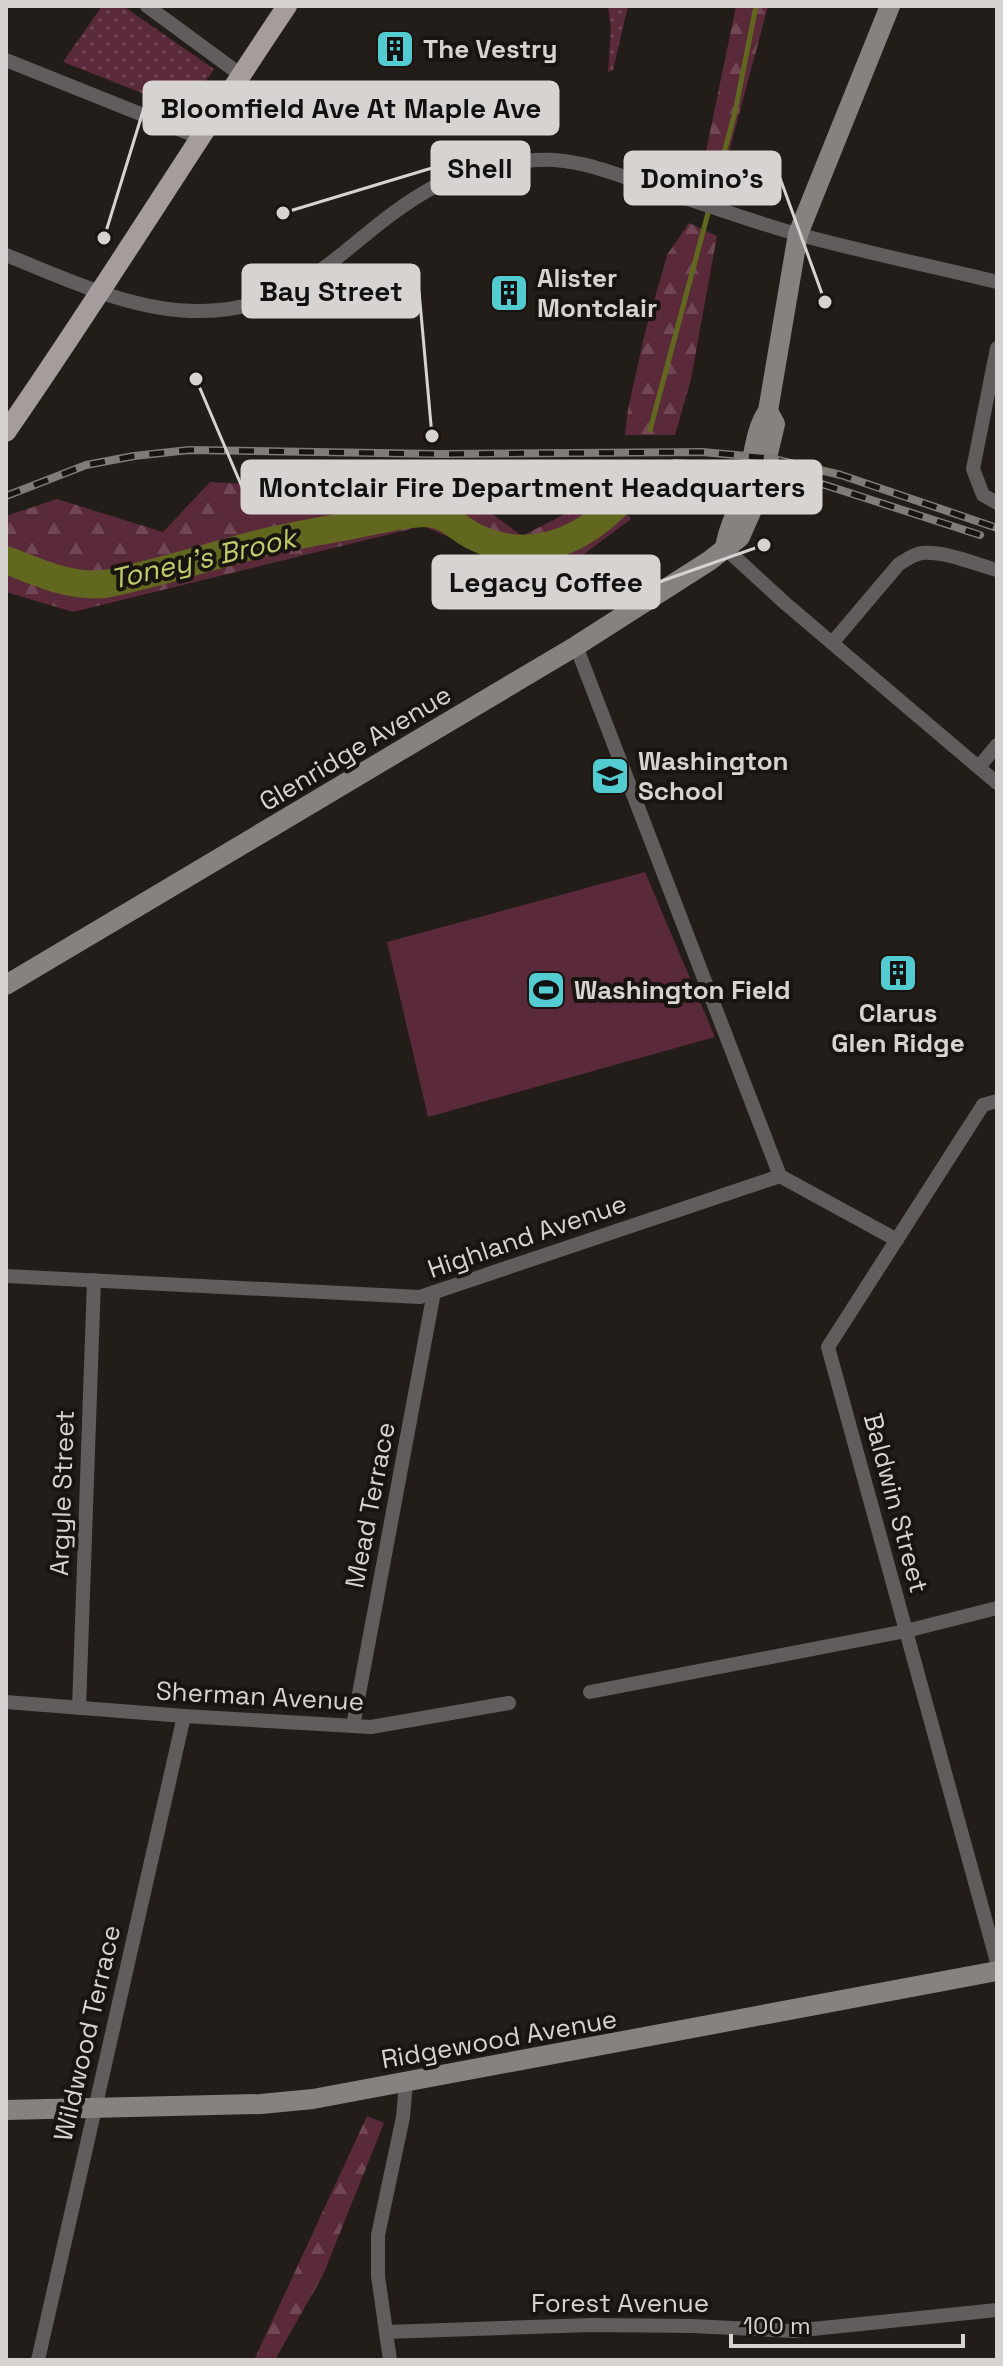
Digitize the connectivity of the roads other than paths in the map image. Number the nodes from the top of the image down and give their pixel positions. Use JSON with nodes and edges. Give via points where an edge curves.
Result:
{"nodes":[{"id":1,"x":147,"y":6,"type":"edge"},
{"id":2,"x":287,"y":6,"type":"edge"},
{"id":3,"x":890,"y":6,"type":"edge"},
{"id":4,"x":6,"y":60,"type":"edge"},
{"id":5,"x":241,"y":75,"type":"junction"},
{"id":6,"x":198,"y":137,"type":"junction"},
{"id":7,"x":798,"y":234,"type":"junction"},
{"id":8,"x":6,"y":255,"type":"edge"},
{"id":9,"x":997,"y":282,"type":"edge"},
{"id":10,"x":102,"y":293,"type":"junction"},
{"id":11,"x":997,"y":348,"type":"edge"},
{"id":12,"x":6,"y":432,"type":"edge"},
{"id":13,"x":997,"y":503,"type":"edge"},
{"id":14,"x":725,"y":548,"type":"junction"},
{"id":15,"x":997,"y":570,"type":"edge"},
{"id":16,"x":832,"y":643,"type":"junction"},
{"id":17,"x":576,"y":646,"type":"junction"},
{"id":18,"x":997,"y":745,"type":"edge"},
{"id":19,"x":979,"y":767,"type":"junction"},
{"id":20,"x":997,"y":783,"type":"edge"},
{"id":21,"x":6,"y":985,"type":"edge"},
{"id":22,"x":997,"y":1101,"type":"edge"},
{"id":23,"x":780,"y":1176,"type":"junction"},
{"id":24,"x":897,"y":1240,"type":"junction"},
{"id":25,"x":6,"y":1276,"type":"edge"},
{"id":26,"x":94,"y":1280,"type":"junction"},
{"id":27,"x":434,"y":1292,"type":"junction"},
{"id":28,"x":997,"y":1608,"type":"edge"},
{"id":29,"x":906,"y":1631,"type":"junction"},
{"id":30,"x":590,"y":1692,"type":"dead end"},
{"id":31,"x":6,"y":1702,"type":"edge"},
{"id":32,"x":509,"y":1703,"type":"dead end"},
{"id":33,"x":79,"y":1708,"type":"junction"},
{"id":34,"x":184,"y":1716,"type":"junction"},
{"id":35,"x":353,"y":1726,"type":"junction"},
{"id":36,"x":997,"y":1962,"type":"edge"},
{"id":37,"x":997,"y":1971,"type":"edge"},
{"id":38,"x":398,"y":2084,"type":"junction"},
{"id":39,"x":93,"y":2108,"type":"junction"},
{"id":40,"x":6,"y":2110,"type":"edge"},
{"id":41,"x":997,"y":2310,"type":"edge"},
{"id":42,"x":386,"y":2332,"type":"junction"},
{"id":43,"x":38,"y":2360,"type":"edge"},
{"id":44,"x":390,"y":2360,"type":"edge"}],
"edges":[{"from":1,"to":5,"type":"street"},
{"from":2,"to":5,"type":"main road"},
{"from":3,"to":7,"type":"street"},
{"from":4,"to":6,"type":"street"},
{"from":5,"to":6,"type":"main road"},
{"from":6,"to":10,"type":"main road"},
{"from":7,"to":9,"type":"street"},
{"from":7,"to":10,"type":"street","via":[[570,161],[540,159],[475,170],[430,189],[306,281],[267,300],[202,311]]},
{"from":7,"to":14,"type":"street","via":[[768,411]]},
{"from":8,"to":10,"type":"street"},
{"from":10,"to":12,"type":"main road"},
{"from":11,"to":13,"type":"street","via":[[973,469],[983,495]]},
{"from":14,"to":16,"type":"street"},
{"from":14,"to":17,"type":"street","name":"Glenridge Avenue"},
{"from":15,"to":16,"type":"street","via":[[921,553],[899,564]]},
{"from":16,"to":19,"type":"street"},
{"from":17,"to":21,"type":"street","name":"Glenridge Avenue"},
{"from":17,"to":23,"type":"street"},
{"from":18,"to":19,"type":"street"},
{"from":19,"to":20,"type":"street"},
{"from":22,"to":24,"type":"street","name":"Baldwin Street","via":[[983,1105]]},
{"from":23,"to":24,"type":"street"},
{"from":23,"to":27,"type":"street","name":"Highland Avenue"},
{"from":24,"to":29,"type":"street","name":"Baldwin Street","via":[[828,1347]]},
{"from":25,"to":26,"type":"street","name":"Highland Avenue"},
{"from":26,"to":27,"type":"street","name":"Highland Avenue","via":[[420,1297]]},
{"from":26,"to":33,"type":"street","name":"Argyle Street"},
{"from":27,"to":35,"type":"street","name":"Mead Terrace"},
{"from":28,"to":29,"type":"street"},
{"from":29,"to":30,"type":"street"},
{"from":29,"to":36,"type":"street","name":"Baldwin Street"},
{"from":31,"to":33,"type":"street","name":"Sherman Avenue"},
{"from":32,"to":35,"type":"street","name":"Sherman Avenue","via":[[394,1724]]},
{"from":33,"to":34,"type":"street","name":"Sherman Avenue"},
{"from":34,"to":35,"type":"street","name":"Sherman Avenue"},
{"from":34,"to":39,"type":"street","name":"Wildwood Terrace"},
{"from":37,"to":38,"type":"street","name":"Ridgewood Avenue"},
{"from":38,"to":39,"type":"street","name":"Ridgewood Avenue","via":[[261,2104]]},
{"from":38,"to":42,"type":"street","via":[[403,2117],[378,2235]]},
{"from":39,"to":40,"type":"street","name":"Ridgewood Avenue"},
{"from":39,"to":43,"type":"street","name":"Wildwood Terrace"},
{"from":41,"to":42,"type":"street","name":"Forest Avenue","via":[[793,2331],[592,2325]]},
{"from":42,"to":44,"type":"street"}]}
